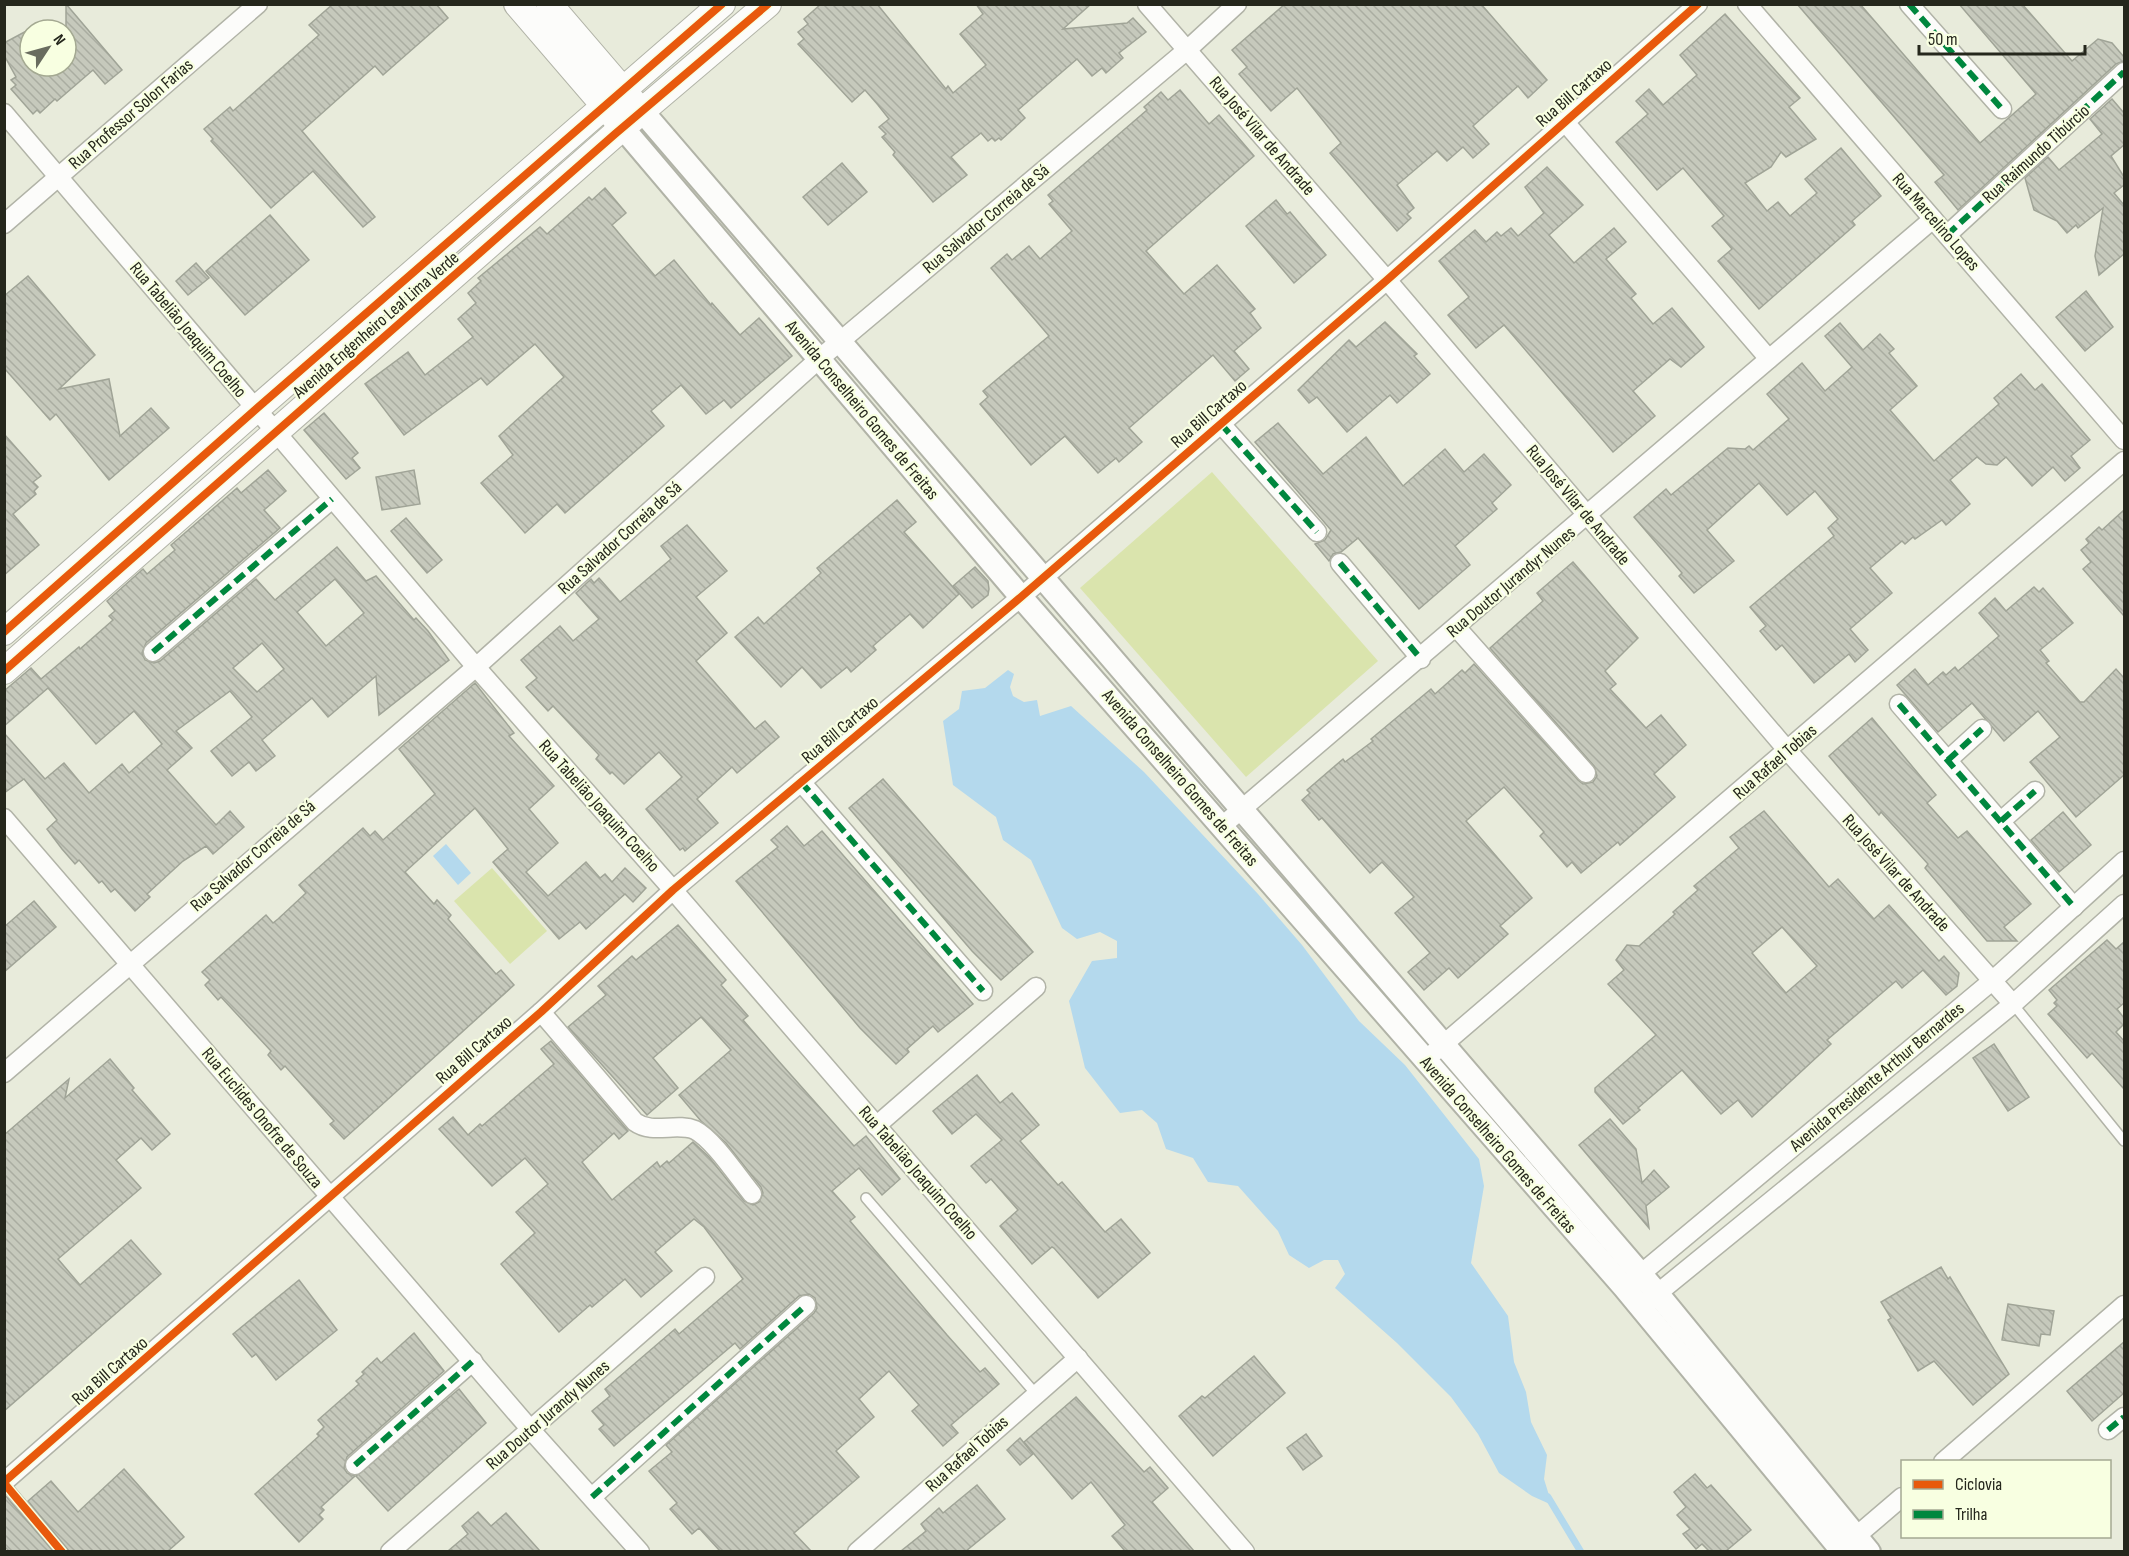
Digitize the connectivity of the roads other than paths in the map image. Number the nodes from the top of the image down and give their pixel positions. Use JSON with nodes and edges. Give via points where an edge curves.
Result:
{"nodes":[{"id":1,"x":258,"y":4,"type":"edge"},
{"id":2,"x":517,"y":4,"type":"edge"},
{"id":3,"x":549,"y":4,"type":"edge"},
{"id":4,"x":722,"y":4,"type":"edge"},
{"id":5,"x":768,"y":4,"type":"edge"},
{"id":6,"x":1147,"y":4,"type":"edge"},
{"id":7,"x":1237,"y":4,"type":"edge"},
{"id":8,"x":1698,"y":4,"type":"edge"},
{"id":9,"x":1747,"y":4,"type":"edge"},
{"id":10,"x":1909,"y":4,"type":"edge"},
{"id":11,"x":1187,"y":50,"type":"junction"},
{"id":12,"x":2124,"y":72,"type":"edge"},
{"id":13,"x":613,"y":97,"type":"junction"},
{"id":14,"x":2002,"y":109,"type":"dead end"},
{"id":15,"x":4,"y":113,"type":"edge"},
{"id":16,"x":632,"y":120,"type":"junction"},
{"id":17,"x":1564,"y":121,"type":"junction"},
{"id":18,"x":60,"y":176,"type":"junction"},
{"id":19,"x":1933,"y":219,"type":"junction"},
{"id":20,"x":4,"y":224,"type":"edge"},
{"id":21,"x":1947,"y":235,"type":"junction"},
{"id":22,"x":1388,"y":280,"type":"junction"},
{"id":23,"x":840,"y":341,"type":"junction"},
{"id":24,"x":819,"y":359,"type":"junction"},
{"id":25,"x":1768,"y":359,"type":"junction"},
{"id":26,"x":255,"y":410,"type":"junction"},
{"id":27,"x":1221,"y":424,"type":"junction"},
{"id":28,"x":276,"y":432,"type":"junction"},
{"id":29,"x":2124,"y":440,"type":"edge"},
{"id":30,"x":2124,"y":460,"type":"edge"},
{"id":31,"x":332,"y":499,"type":"junction"},
{"id":32,"x":1588,"y":517,"type":"junction"},
{"id":33,"x":1317,"y":532,"type":"dead end"},
{"id":34,"x":1340,"y":564,"type":"dead end"},
{"id":35,"x":1043,"y":578,"type":"junction"},
{"id":36,"x":1021,"y":597,"type":"junction"},
{"id":37,"x":1457,"y":628,"type":"junction"},
{"id":38,"x":4,"y":632,"type":"edge"},
{"id":39,"x":153,"y":652,"type":"dead end"},
{"id":40,"x":1421,"y":658,"type":"junction"},
{"id":41,"x":476,"y":667,"type":"junction"},
{"id":42,"x":4,"y":671,"type":"edge"},
{"id":43,"x":1899,"y":704,"type":"dead end"},
{"id":44,"x":1982,"y":729,"type":"dead end"},
{"id":45,"x":1788,"y":751,"type":"junction"},
{"id":46,"x":1948,"y":760,"type":"junction"},
{"id":47,"x":1586,"y":773,"type":"dead end"},
{"id":48,"x":801,"y":782,"type":"junction"},
{"id":49,"x":2035,"y":791,"type":"dead end"},
{"id":50,"x":1243,"y":810,"type":"junction"},
{"id":51,"x":4,"y":818,"type":"edge"},
{"id":52,"x":2001,"y":821,"type":"junction"},
{"id":53,"x":1222,"y":826,"type":"junction"},
{"id":54,"x":2124,"y":861,"type":"edge"},
{"id":55,"x":673,"y":890,"type":"junction"},
{"id":56,"x":2124,"y":904,"type":"edge"},
{"id":57,"x":2074,"y":907,"type":"junction"},
{"id":58,"x":130,"y":963,"type":"junction"},
{"id":59,"x":1992,"y":981,"type":"junction"},
{"id":60,"x":1036,"y":987,"type":"dead end"},
{"id":61,"x":983,"y":991,"type":"dead end"},
{"id":62,"x":2013,"y":1004,"type":"junction"},
{"id":63,"x":541,"y":1012,"type":"junction"},
{"id":64,"x":1443,"y":1045,"type":"junction"},
{"id":65,"x":1424,"y":1061,"type":"junction"},
{"id":66,"x":4,"y":1073,"type":"edge"},
{"id":67,"x":876,"y":1126,"type":"junction"},
{"id":68,"x":2124,"y":1141,"type":"edge"},
{"id":69,"x":752,"y":1194,"type":"dead end"},
{"id":70,"x":329,"y":1197,"type":"junction"},
{"id":71,"x":866,"y":1198,"type":"dead end"},
{"id":72,"x":705,"y":1277,"type":"dead end"},
{"id":73,"x":1632,"y":1281,"type":"junction"},
{"id":74,"x":1649,"y":1300,"type":"junction"},
{"id":75,"x":806,"y":1305,"type":"dead end"},
{"id":76,"x":2124,"y":1305,"type":"edge"},
{"id":77,"x":1078,"y":1358,"type":"junction"},
{"id":78,"x":473,"y":1361,"type":"junction"},
{"id":79,"x":1035,"y":1394,"type":"junction"},
{"id":80,"x":2124,"y":1417,"type":"edge"},
{"id":81,"x":531,"y":1430,"type":"junction"},
{"id":82,"x":2108,"y":1430,"type":"dead end"},
{"id":83,"x":1944,"y":1460,"type":"edge"},
{"id":84,"x":355,"y":1465,"type":"dead end"},
{"id":85,"x":4,"y":1483,"type":"edge"},
{"id":86,"x":592,"y":1497,"type":"junction"},
{"id":87,"x":1901,"y":1498,"type":"edge"},
{"id":88,"x":1849,"y":1548,"type":"edge"},
{"id":89,"x":62,"y":1551,"type":"edge"},
{"id":90,"x":390,"y":1551,"type":"edge"},
{"id":91,"x":640,"y":1551,"type":"edge"},
{"id":92,"x":857,"y":1551,"type":"edge"},
{"id":93,"x":1245,"y":1551,"type":"edge"}],
"edges":[{"from":1,"to":18,"type":"street","name":"Rua Professor Solon Farias"},
{"from":2,"to":13,"type":"main road","name":"Avenida Conselheiro Gomes de Freitas"},
{"from":3,"to":13,"type":"main road","name":"Avenida Conselheiro Gomes de Freitas"},
{"from":4,"to":13,"type":"main road","name":"Avenida Engenheiro Leal Lima Verde"},
{"from":5,"to":16,"type":"main road","name":"Avenida Engenheiro Leal Lima Verde"},
{"from":6,"to":11,"type":"street","name":"Rua José Vilar de Andrade"},
{"from":7,"to":11,"type":"street","name":"Rua Salvador Correia de Sá"},
{"from":8,"to":17,"type":"street","name":"Rua Bill Cartaxo"},
{"from":9,"to":19,"type":"street","name":"Rua Marcelino Lopes"},
{"from":10,"to":14,"type":"street"},
{"from":11,"to":22,"type":"street","name":"Rua José Vilar de Andrade"},
{"from":11,"to":23,"type":"street","name":"Rua Salvador Correia de Sá"},
{"from":12,"to":21,"type":"street","name":"Rua Raimundo Tibúrcio"},
{"from":13,"to":16,"type":"main road","name":"Avenida Conselheiro Gomes de Freitas"},
{"from":13,"to":26,"type":"main road","name":"Avenida Engenheiro Leal Lima Verde"},
{"from":15,"to":18,"type":"street","name":"Rua Tabelião Joaquim Coelho"},
{"from":16,"to":23,"type":"street","name":"Avenida Conselheiro Gomes de Freitas"},
{"from":16,"to":24,"type":"street","name":"Avenida Conselheiro Gomes de Freitas"},
{"from":16,"to":28,"type":"main road","name":"Avenida Engenheiro Leal Lima Verde"},
{"from":17,"to":22,"type":"street","name":"Rua Bill Cartaxo"},
{"from":17,"to":25,"type":"street"},
{"from":18,"to":20,"type":"street","name":"Rua Professor Solon Farias"},
{"from":18,"to":26,"type":"street","name":"Rua Tabelião Joaquim Coelho"},
{"from":19,"to":21,"type":"street","name":"Rua Marcelino Lopes"},
{"from":19,"to":25,"type":"street","name":"Rua Doutor Jurandyr Nunes"},
{"from":21,"to":29,"type":"street","name":"Rua Marcelino Lopes"},
{"from":22,"to":27,"type":"street","name":"Rua Bill Cartaxo"},
{"from":22,"to":32,"type":"street","name":"Rua José Vilar de Andrade"},
{"from":23,"to":24,"type":"street","name":"Rua Salvador Correia de Sá"},
{"from":23,"to":35,"type":"street","name":"Avenida Conselheiro Gomes de Freitas"},
{"from":24,"to":36,"type":"street","name":"Avenida Conselheiro Gomes de Freitas"},
{"from":24,"to":41,"type":"street","name":"Rua Salvador Correia de Sá"},
{"from":25,"to":32,"type":"street","name":"Rua Doutor Jurandyr Nunes"},
{"from":26,"to":28,"type":"street","name":"Rua Tabelião Joaquim Coelho"},
{"from":26,"to":38,"type":"main road","name":"Avenida Engenheiro Leal Lima Verde"},
{"from":27,"to":33,"type":"street"},
{"from":27,"to":35,"type":"street","name":"Rua Bill Cartaxo"},
{"from":28,"to":31,"type":"street","name":"Rua Tabelião Joaquim Coelho"},
{"from":28,"to":42,"type":"main road","name":"Avenida Engenheiro Leal Lima Verde"},
{"from":30,"to":45,"type":"street","name":"Rua Rafael Tobias"},
{"from":31,"to":39,"type":"street"},
{"from":31,"to":41,"type":"street","name":"Rua Tabelião Joaquim Coelho"},
{"from":32,"to":37,"type":"street","name":"Rua Doutor Jurandyr Nunes"},
{"from":32,"to":45,"type":"street","name":"Rua José Vilar de Andrade"},
{"from":34,"to":40,"type":"street"},
{"from":35,"to":36,"type":"street","name":"Rua Bill Cartaxo"},
{"from":35,"to":50,"type":"street","name":"Avenida Conselheiro Gomes de Freitas"},
{"from":36,"to":48,"type":"street","name":"Rua Bill Cartaxo"},
{"from":36,"to":53,"type":"street","name":"Avenida Conselheiro Gomes de Freitas"},
{"from":37,"to":40,"type":"street","name":"Rua Doutor Jurandyr Nunes"},
{"from":37,"to":47,"type":"street"},
{"from":40,"to":50,"type":"street","name":"Rua Doutor Jurandyr Nunes"},
{"from":41,"to":55,"type":"street","name":"Rua Tabelião Joaquim Coelho"},
{"from":41,"to":58,"type":"street","name":"Rua Salvador Correia de Sá"},
{"from":43,"to":46,"type":"street"},
{"from":44,"to":46,"type":"street"},
{"from":45,"to":59,"type":"street","name":"Rua José Vilar de Andrade"},
{"from":45,"to":64,"type":"street","name":"Rua Rafael Tobias"},
{"from":46,"to":52,"type":"street"},
{"from":48,"to":55,"type":"street","name":"Rua Bill Cartaxo"},
{"from":48,"to":61,"type":"street"},
{"from":49,"to":52,"type":"street"},
{"from":50,"to":53,"type":"street","name":"Rua Doutor Jurandyr Nunes"},
{"from":50,"to":64,"type":"street","name":"Avenida Conselheiro Gomes de Freitas"},
{"from":51,"to":58,"type":"street","name":"Rua Euclides Onofre de Souza"},
{"from":52,"to":57,"type":"street"},
{"from":53,"to":65,"type":"street","name":"Avenida Conselheiro Gomes de Freitas"},
{"from":54,"to":57,"type":"street","name":"Avenida Presidente Arthur Bernardes"},
{"from":55,"to":63,"type":"street","name":"Rua Bill Cartaxo"},
{"from":55,"to":67,"type":"street","name":"Rua Tabelião Joaquim Coelho"},
{"from":56,"to":62,"type":"street","name":"Avenida Presidente Arthur Bernardes"},
{"from":57,"to":59,"type":"street","name":"Avenida Presidente Arthur Bernardes"},
{"from":58,"to":66,"type":"street","name":"Rua Salvador Correia de Sá"},
{"from":58,"to":70,"type":"street","name":"Rua Euclides Onofre de Souza"},
{"from":59,"to":62,"type":"street","name":"Rua José Vilar de Andrade"},
{"from":59,"to":73,"type":"street","name":"Avenida Presidente Arthur Bernardes"},
{"from":60,"to":67,"type":"street"},
{"from":62,"to":68,"type":"lane"},
{"from":62,"to":74,"type":"street","name":"Avenida Presidente Arthur Bernardes"},
{"from":63,"to":69,"type":"street","via":[[635,1122],[646,1129],[694,1130]]},
{"from":63,"to":70,"type":"street","name":"Rua Bill Cartaxo"},
{"from":64,"to":65,"type":"street","name":"Rua Rafael Tobias"},
{"from":64,"to":73,"type":"street","name":"Avenida Conselheiro Gomes de Freitas"},
{"from":65,"to":73,"type":"street","name":"Avenida Conselheiro Gomes de Freitas"},
{"from":67,"to":77,"type":"street","name":"Rua Tabelião Joaquim Coelho"},
{"from":70,"to":78,"type":"street","name":"Rua Euclides Onofre de Souza"},
{"from":70,"to":85,"type":"street","name":"Rua Bill Cartaxo"},
{"from":71,"to":79,"type":"lane"},
{"from":72,"to":81,"type":"street","name":"Rua Doutor Jurandy Nunes"},
{"from":73,"to":74,"type":"street","name":"Avenida Conselheiro Gomes de Freitas"},
{"from":74,"to":88,"type":"street","name":"Avenida Conselheiro Gomes de Freitas"},
{"from":75,"to":86,"type":"street"},
{"from":76,"to":83,"type":"street"},
{"from":77,"to":79,"type":"street","name":"Rua Rafael Tobias"},
{"from":77,"to":93,"type":"street","name":"Rua Tabelião Joaquim Coelho"},
{"from":78,"to":81,"type":"street","name":"Rua Euclides Onofre de Souza"},
{"from":78,"to":84,"type":"street"},
{"from":79,"to":92,"type":"street","name":"Rua Rafael Tobias"},
{"from":80,"to":82,"type":"street"},
{"from":81,"to":86,"type":"street","name":"Rua Euclides Onofre de Souza"},
{"from":81,"to":90,"type":"street","name":"Rua Doutor Jurandy Nunes"},
{"from":85,"to":89,"type":"lane"},
{"from":86,"to":91,"type":"street","name":"Rua Euclides Onofre de Souza"},
{"from":87,"to":88,"type":"street"}]}
